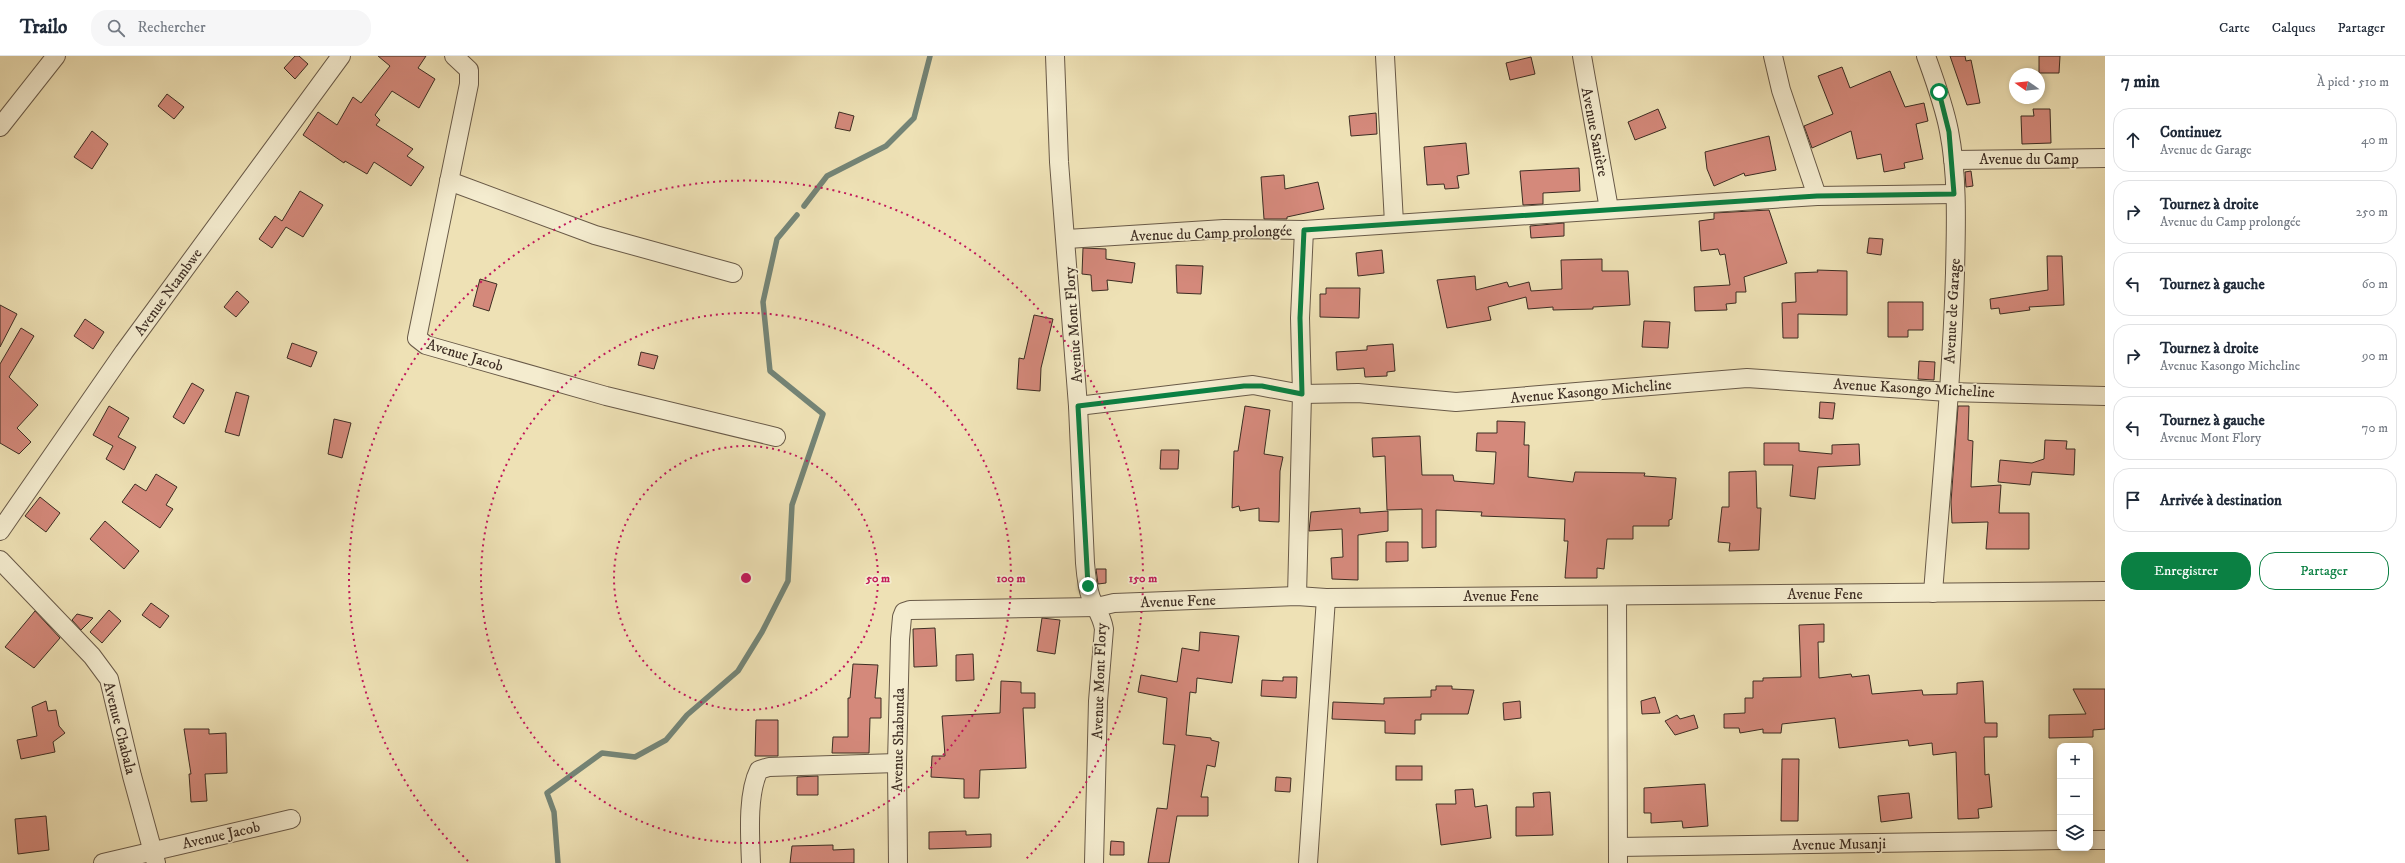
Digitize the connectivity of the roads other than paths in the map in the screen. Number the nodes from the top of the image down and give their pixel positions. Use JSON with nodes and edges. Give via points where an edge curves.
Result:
{"nodes":[{"id":1,"x":56,"y":56,"type":"edge"},
{"id":2,"x":341,"y":56,"type":"edge"},
{"id":3,"x":454,"y":56,"type":"edge"},
{"id":4,"x":1055,"y":56,"type":"edge"},
{"id":5,"x":1385,"y":56,"type":"edge"},
{"id":6,"x":1582,"y":56,"type":"edge"},
{"id":7,"x":1773,"y":56,"type":"edge"},
{"id":8,"x":1926,"y":56,"type":"edge"},
{"id":9,"x":0,"y":128,"type":"edge"},
{"id":10,"x":2105,"y":158,"type":"edge"},
{"id":11,"x":1953,"y":160,"type":"junction"},
{"id":12,"x":449,"y":181,"type":"junction"},
{"id":13,"x":1954,"y":194,"type":"junction"},
{"id":14,"x":1817,"y":196,"type":"junction"},
{"id":15,"x":1609,"y":209,"type":"junction"},
{"id":16,"x":1394,"y":223,"type":"junction"},
{"id":17,"x":1304,"y":230,"type":"junction"},
{"id":18,"x":1066,"y":239,"type":"junction"},
{"id":19,"x":733,"y":273,"type":"dead end"},
{"id":20,"x":1948,"y":392,"type":"junction"},
{"id":21,"x":1302,"y":394,"type":"junction"},
{"id":22,"x":2105,"y":396,"type":"edge"},
{"id":23,"x":1078,"y":406,"type":"junction"},
{"id":24,"x":776,"y":437,"type":"dead end"},
{"id":25,"x":0,"y":531,"type":"edge"},
{"id":26,"x":0,"y":560,"type":"edge"},
{"id":27,"x":2105,"y":591,"type":"edge"},
{"id":28,"x":1933,"y":593,"type":"junction"},
{"id":29,"x":1297,"y":596,"type":"junction"},
{"id":30,"x":1617,"y":596,"type":"junction"},
{"id":31,"x":1326,"y":598,"type":"junction"},
{"id":32,"x":1097,"y":607,"type":"junction"},
{"id":33,"x":902,"y":617,"type":"joint"},
{"id":34,"x":897,"y":763,"type":"junction"},
{"id":35,"x":291,"y":819,"type":"dead end"},
{"id":36,"x":2057,"y":840,"type":"edge"},
{"id":37,"x":2093,"y":840,"type":"edge"},
{"id":38,"x":2105,"y":840,"type":"edge"},
{"id":39,"x":1618,"y":855,"type":"edge"},
{"id":40,"x":154,"y":857,"type":"edge"},
{"id":41,"x":103,"y":863,"type":"edge"},
{"id":42,"x":751,"y":863,"type":"edge"},
{"id":43,"x":898,"y":863,"type":"edge"},
{"id":44,"x":1094,"y":863,"type":"edge"},
{"id":45,"x":1308,"y":863,"type":"edge"}],
"edges":[{"from":1,"to":9,"type":"street"},
{"from":2,"to":25,"type":"street","name":"Avenue Ntambwe","via":[[124,352]]},
{"from":3,"to":12,"type":"street","name":"Avenue Jacob","via":[[469,70],[470,77]]},
{"from":4,"to":18,"type":"street","name":"Avenue Mont Flory","via":[[1059,162]]},
{"from":5,"to":16,"type":"street"},
{"from":6,"to":15,"type":"street","name":"Avenue Sanière"},
{"from":7,"to":14,"type":"street","via":[[1781,90]]},
{"from":8,"to":11,"type":"street","name":"Avenue de Garage","via":[[1939,92]]},
{"from":10,"to":11,"type":"street","name":"Avenue du Camp"},
{"from":11,"to":13,"type":"street","name":"Avenue de Garage"},
{"from":12,"to":19,"type":"street","via":[[595,234]]},
{"from":12,"to":24,"type":"street","name":"Avenue Jacob","via":[[418,329],[417,338],[421,342],[606,396]]},
{"from":13,"to":14,"type":"street","name":"Avenue du Camp prolongée"},
{"from":13,"to":20,"type":"street","name":"Avenue de Garage","via":[[1954,308]]},
{"from":14,"to":15,"type":"street","name":"Avenue du Camp prolongée"},
{"from":15,"to":16,"type":"street","name":"Avenue du Camp prolongée"},
{"from":16,"to":17,"type":"street","name":"Avenue du Camp prolongée"},
{"from":17,"to":18,"type":"street","name":"Avenue du Camp prolongée","via":[[1224,229]]},
{"from":17,"to":21,"type":"street","via":[[1300,318]]},
{"from":18,"to":23,"type":"street","name":"Avenue Mont Flory"},
{"from":20,"to":21,"type":"street","name":"Avenue Kasongo Micheline","via":[[1747,378],[1456,402],[1358,393]]},
{"from":20,"to":22,"type":"street","name":"Avenue Kasongo Micheline"},
{"from":20,"to":28,"type":"street","name":"Avenue de Garage"},
{"from":21,"to":23,"type":"street","name":"Avenue Kasongo Micheline","via":[[1262,386],[1244,386]]},
{"from":21,"to":29,"type":"street"},
{"from":23,"to":32,"type":"street","name":"Avenue Mont Flory","via":[[1085,564],[1091,599]]},
{"from":26,"to":40,"type":"street","name":"Avenue Chabala","via":[[87,651],[109,679]]},
{"from":27,"to":28,"type":"street","name":"Avenue Fene"},
{"from":28,"to":30,"type":"street","name":"Avenue Fene"},
{"from":29,"to":31,"type":"street","name":"Avenue Fene"},
{"from":29,"to":32,"type":"street","name":"Avenue Fene","via":[[1114,603]]},
{"from":30,"to":31,"type":"street","name":"Avenue Fene"},
{"from":30,"to":39,"type":"street"},
{"from":31,"to":45,"type":"street"},
{"from":32,"to":33,"type":"street","name":"Avenue Fene","via":[[910,610],[904,612]]},
{"from":32,"to":44,"type":"street","name":"Avenue Mont Flory","via":[[1104,629],[1098,701]]},
{"from":33,"to":34,"type":"street","name":"Avenue Shabunda"},
{"from":34,"to":42,"type":"street","via":[[769,767],[759,770],[753,791]]},
{"from":34,"to":43,"type":"street","name":"Avenue Shabunda"},
{"from":35,"to":40,"type":"street","name":"Avenue Jacob"},
{"from":36,"to":39,"type":"street","name":"Avenue Musanji"},
{"from":37,"to":38,"type":"street"},
{"from":40,"to":41,"type":"street","name":"Avenue Jacob"}]}
